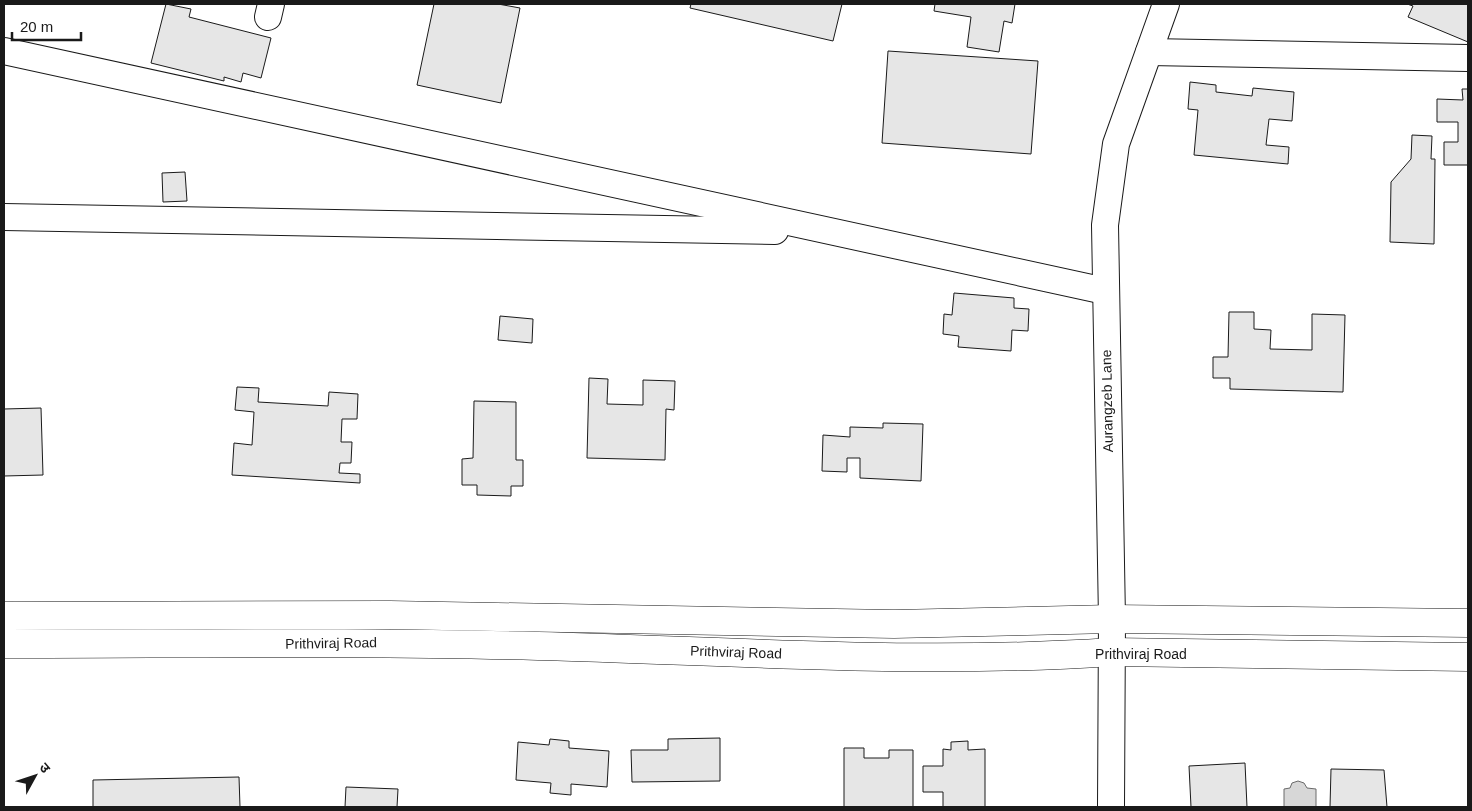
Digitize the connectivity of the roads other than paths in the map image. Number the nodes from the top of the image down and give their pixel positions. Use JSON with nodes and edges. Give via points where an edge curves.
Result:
{"nodes":[{"id":1,"x":1166,"y":4,"type":"edge"},
{"id":2,"x":4,"y":51,"type":"edge"},
{"id":3,"x":1149,"y":52,"type":"junction"},
{"id":4,"x":1468,"y":58,"type":"edge"},
{"id":5,"x":4,"y":216,"type":"edge"},
{"id":6,"x":834,"y":232,"type":"junction"},
{"id":7,"x":1105,"y":291,"type":"junction"},
{"id":8,"x":4,"y":616,"type":"edge"},
{"id":9,"x":1112,"y":619,"type":"junction"},
{"id":10,"x":1468,"y":622,"type":"edge"},
{"id":11,"x":4,"y":644,"type":"edge"},
{"id":12,"x":1112,"y":652,"type":"junction"},
{"id":13,"x":1468,"y":657,"type":"edge"},
{"id":14,"x":1111,"y":807,"type":"edge"}],
"edges":[{"from":1,"to":3,"type":"street","name":"Aurangzeb Lane"},
{"from":2,"to":6,"type":"street"},
{"from":3,"to":4,"type":"street"},
{"from":3,"to":7,"type":"street","name":"Aurangzeb Lane","via":[[1116,144],[1105,225]]},
{"from":5,"to":6,"type":"street"},
{"from":6,"to":7,"type":"street"},
{"from":7,"to":9,"type":"street","name":"Aurangzeb Lane"},
{"from":8,"to":9,"type":"main road","name":"Prithviraj Road","via":[[390,615],[894,624]]},
{"from":9,"to":10,"type":"main road","name":"Prithviraj Road"},
{"from":9,"to":12,"type":"street","name":"Aurangzeb Lane"},
{"from":11,"to":12,"type":"main road","name":"Prithviraj Road","via":[[419,642],[871,658]]},
{"from":12,"to":13,"type":"main road","name":"Prithviraj Road"},
{"from":12,"to":14,"type":"street","name":"Aurangzeb Lane"}]}
